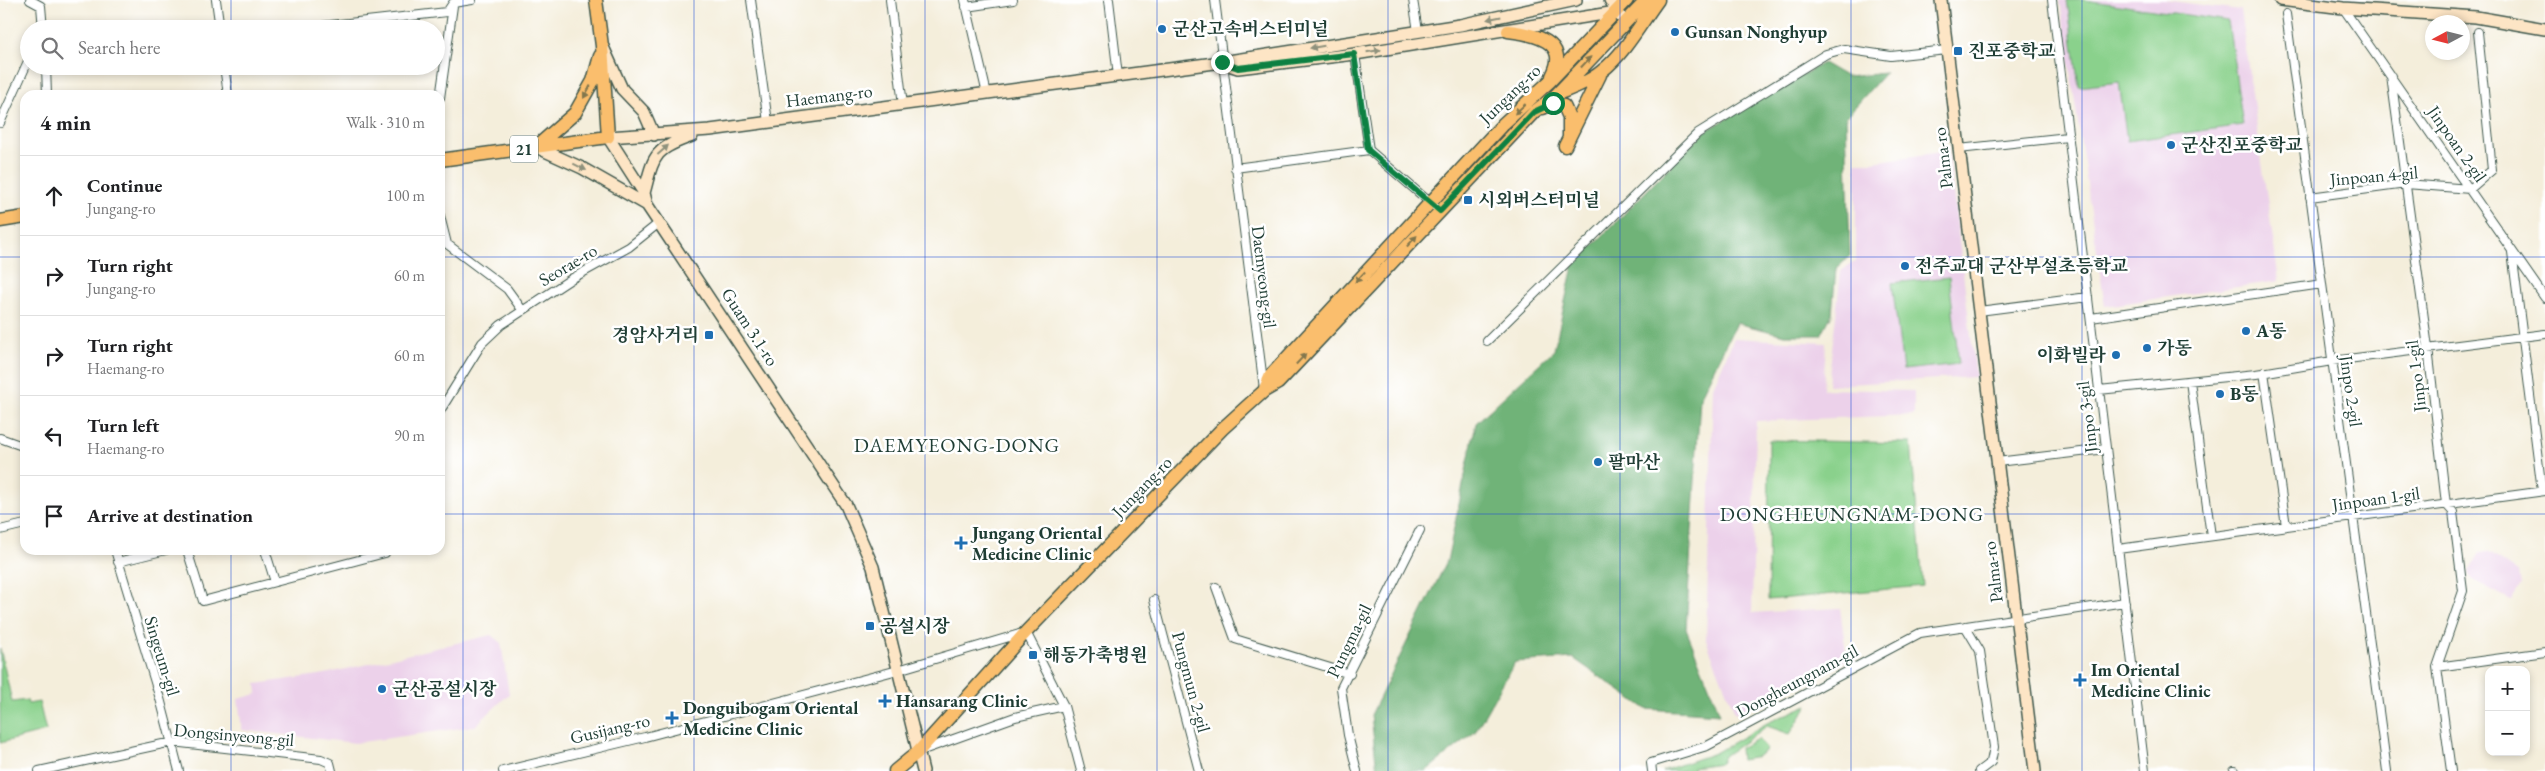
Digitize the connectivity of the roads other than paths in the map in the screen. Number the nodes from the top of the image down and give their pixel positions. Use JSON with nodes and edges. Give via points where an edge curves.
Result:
{"nodes":[{"id":1,"x":30,"y":0,"type":"edge"},
{"id":2,"x":216,"y":0,"type":"edge"},
{"id":3,"x":472,"y":0,"type":"edge"},
{"id":4,"x":596,"y":0,"type":"edge"},
{"id":5,"x":751,"y":0,"type":"edge"},
{"id":6,"x":890,"y":0,"type":"edge"},
{"id":7,"x":1013,"y":0,"type":"edge"},
{"id":8,"x":1110,"y":0,"type":"edge"},
{"id":9,"x":1215,"y":0,"type":"edge"},
{"id":10,"x":1413,"y":0,"type":"edge"},
{"id":11,"x":1552,"y":0,"type":"edge"},
{"id":12,"x":1576,"y":0,"type":"edge"},
{"id":13,"x":1610,"y":0,"type":"edge"},
{"id":14,"x":1627,"y":0,"type":"edge"},
{"id":15,"x":1647,"y":0,"type":"edge"},
{"id":16,"x":1658,"y":0,"type":"edge"},
{"id":17,"x":1941,"y":0,"type":"edge"},
{"id":18,"x":2052,"y":0,"type":"edge"},
{"id":19,"x":2280,"y":0,"type":"edge"},
{"id":20,"x":453,"y":1,"type":"edge"},
{"id":21,"x":41,"y":3,"type":"edge"},
{"id":22,"x":965,"y":4,"type":"edge"},
{"id":23,"x":2343,"y":8,"type":"junction"},
{"id":24,"x":1534,"y":10,"type":"junction"},
{"id":25,"x":1616,"y":12,"type":"junction"},
{"id":26,"x":2286,"y":14,"type":"dead end"},
{"id":27,"x":38,"y":20,"type":"edge"},
{"id":28,"x":42,"y":20,"type":"edge"},
{"id":29,"x":219,"y":20,"type":"edge"},
{"id":30,"x":375,"y":20,"type":"edge"},
{"id":31,"x":1626,"y":22,"type":"junction"},
{"id":32,"x":2545,"y":29,"type":"edge"},
{"id":33,"x":1418,"y":31,"type":"junction"},
{"id":34,"x":1508,"y":31,"type":"junction"},
{"id":35,"x":2478,"y":32,"type":"dead end"},
{"id":36,"x":602,"y":46,"type":"junction"},
{"id":37,"x":1947,"y":50,"type":"junction"},
{"id":38,"x":1354,"y":54,"type":"junction"},
{"id":39,"x":445,"y":61,"type":"edge"},
{"id":40,"x":1222,"y":62,"type":"junction"},
{"id":41,"x":1603,"y":70,"type":"junction"},
{"id":42,"x":22,"y":75,"type":"edge"},
{"id":43,"x":46,"y":75,"type":"edge"},
{"id":44,"x":225,"y":75,"type":"edge"},
{"id":45,"x":443,"y":75,"type":"edge"},
{"id":46,"x":1118,"y":76,"type":"junction"},
{"id":47,"x":2391,"y":76,"type":"junction"},
{"id":48,"x":1549,"y":82,"type":"junction"},
{"id":49,"x":47,"y":90,"type":"edge"},
{"id":50,"x":227,"y":90,"type":"edge"},
{"id":51,"x":441,"y":90,"type":"edge"},
{"id":52,"x":987,"y":94,"type":"junction"},
{"id":53,"x":1556,"y":95,"type":"junction"},
{"id":54,"x":903,"y":105,"type":"junction"},
{"id":55,"x":1534,"y":112,"type":"junction"},
{"id":56,"x":768,"y":122,"type":"junction"},
{"id":57,"x":0,"y":123,"type":"edge"},
{"id":58,"x":710,"y":130,"type":"junction"},
{"id":59,"x":654,"y":135,"type":"junction"},
{"id":60,"x":608,"y":137,"type":"junction"},
{"id":61,"x":2068,"y":137,"type":"junction"},
{"id":62,"x":536,"y":147,"type":"junction"},
{"id":63,"x":1368,"y":150,"type":"junction"},
{"id":64,"x":1959,"y":150,"type":"junction"},
{"id":65,"x":445,"y":159,"type":"edge"},
{"id":66,"x":1235,"y":168,"type":"junction"},
{"id":67,"x":2406,"y":184,"type":"junction"},
{"id":68,"x":2470,"y":189,"type":"junction"},
{"id":69,"x":644,"y":193,"type":"junction"},
{"id":70,"x":2310,"y":197,"type":"junction"},
{"id":71,"x":1429,"y":203,"type":"junction"},
{"id":72,"x":647,"y":205,"type":"junction"},
{"id":73,"x":1440,"y":211,"type":"junction"},
{"id":74,"x":20,"y":218,"type":"edge"},
{"id":75,"x":0,"y":221,"type":"edge"},
{"id":76,"x":659,"y":223,"type":"junction"},
{"id":77,"x":445,"y":238,"type":"edge"},
{"id":78,"x":2512,"y":250,"type":"junction"},
{"id":79,"x":2322,"y":284,"type":"junction"},
{"id":80,"x":2088,"y":297,"type":"junction"},
{"id":81,"x":2545,"y":298,"type":"edge"},
{"id":82,"x":522,"y":311,"type":"junction"},
{"id":83,"x":1979,"y":311,"type":"junction"},
{"id":84,"x":2090,"y":318,"type":"junction"},
{"id":85,"x":2545,"y":334,"type":"edge"},
{"id":86,"x":2521,"y":337,"type":"junction"},
{"id":87,"x":1487,"y":341,"type":"dead end"},
{"id":88,"x":2428,"y":348,"type":"junction"},
{"id":89,"x":2332,"y":361,"type":"junction"},
{"id":90,"x":2264,"y":372,"type":"junction"},
{"id":91,"x":2190,"y":381,"type":"junction"},
{"id":92,"x":1264,"y":390,"type":"junction"},
{"id":93,"x":2099,"y":390,"type":"junction"},
{"id":94,"x":445,"y":403,"type":"edge"},
{"id":95,"x":0,"y":438,"type":"edge"},
{"id":96,"x":20,"y":445,"type":"edge"},
{"id":97,"x":2106,"y":449,"type":"junction"},
{"id":98,"x":1997,"y":462,"type":"junction"},
{"id":99,"x":2543,"y":491,"type":"edge"},
{"id":100,"x":2446,"y":504,"type":"junction"},
{"id":101,"x":2353,"y":517,"type":"junction"},
{"id":102,"x":20,"y":525,"type":"edge"},
{"id":103,"x":2286,"y":526,"type":"junction"},
{"id":104,"x":0,"y":530,"type":"edge"},
{"id":105,"x":1420,"y":530,"type":"dead end"},
{"id":106,"x":2211,"y":536,"type":"junction"},
{"id":107,"x":2118,"y":549,"type":"junction"},
{"id":108,"x":116,"y":555,"type":"edge"},
{"id":109,"x":146,"y":555,"type":"edge"},
{"id":110,"x":189,"y":555,"type":"edge"},
{"id":111,"x":267,"y":555,"type":"edge"},
{"id":112,"x":377,"y":555,"type":"edge"},
{"id":113,"x":118,"y":562,"type":"junction"},
{"id":114,"x":275,"y":582,"type":"junction"},
{"id":115,"x":1216,"y":587,"type":"dead end"},
{"id":116,"x":1154,"y":600,"type":"dead end"},
{"id":117,"x":2125,"y":602,"type":"junction"},
{"id":118,"x":2016,"y":618,"type":"junction"},
{"id":119,"x":1965,"y":626,"type":"junction"},
{"id":120,"x":1026,"y":632,"type":"junction"},
{"id":121,"x":2545,"y":652,"type":"edge"},
{"id":122,"x":2437,"y":667,"type":"junction"},
{"id":123,"x":898,"y":670,"type":"junction"},
{"id":124,"x":1350,"y":674,"type":"junction"},
{"id":125,"x":1064,"y":706,"type":"junction"},
{"id":126,"x":172,"y":742,"type":"junction"},
{"id":127,"x":918,"y":752,"type":"junction"},
{"id":128,"x":527,"y":764,"type":"junction"},
{"id":129,"x":39,"y":771,"type":"edge"},
{"id":130,"x":179,"y":771,"type":"edge"},
{"id":131,"x":332,"y":771,"type":"edge"},
{"id":132,"x":503,"y":771,"type":"edge"},
{"id":133,"x":520,"y":771,"type":"edge"},
{"id":134,"x":895,"y":771,"type":"edge"},
{"id":135,"x":923,"y":771,"type":"edge"},
{"id":136,"x":1081,"y":771,"type":"edge"},
{"id":137,"x":1199,"y":771,"type":"edge"},
{"id":138,"x":1357,"y":771,"type":"edge"},
{"id":139,"x":1652,"y":771,"type":"edge"},
{"id":140,"x":1979,"y":771,"type":"edge"},
{"id":141,"x":2035,"y":771,"type":"edge"},
{"id":142,"x":2145,"y":771,"type":"edge"},
{"id":143,"x":2387,"y":771,"type":"edge"},
{"id":144,"x":2451,"y":771,"type":"edge"}],
"edges":[{"from":1,"to":21,"type":"street"},
{"from":2,"to":29,"type":"street"},
{"from":3,"to":20,"type":"street"},
{"from":4,"to":36,"type":"main road","name":"Guam 3.1-ro"},
{"from":5,"to":56,"type":"street"},
{"from":6,"to":54,"type":"street"},
{"from":7,"to":22,"type":"street"},
{"from":8,"to":46,"type":"street"},
{"from":9,"to":40,"type":"street","name":"Daemyeong-gil"},
{"from":10,"to":33,"type":"street"},
{"from":11,"to":24,"type":"street"},
{"from":12,"to":24,"type":"street","name":"Haemang-ro"},
{"from":13,"to":25,"type":"street"},
{"from":14,"to":25,"type":"main road","name":"Jungang-ro"},
{"from":15,"to":31,"type":"main road","name":"Jungang-ro"},
{"from":16,"to":41,"type":"main road"},
{"from":17,"to":37,"type":"street","name":"Palma-ro"},
{"from":18,"to":61,"type":"street","name":"Jinpo 3-gil"},
{"from":19,"to":23,"type":"street"},
{"from":20,"to":30,"type":"street","via":[[446,12]]},
{"from":20,"to":39,"type":"street"},
{"from":21,"to":27,"type":"street"},
{"from":21,"to":28,"type":"street"},
{"from":22,"to":52,"type":"street"},
{"from":23,"to":32,"type":"street","via":[[2476,16]]},
{"from":23,"to":47,"type":"street","name":"Jinpoan 2-gil"},
{"from":24,"to":33,"type":"street","name":"Haemang-ro","one_way":true},
{"from":25,"to":31,"type":"street"},
{"from":25,"to":34,"type":"street","name":"Haemang-ro"},
{"from":25,"to":48,"type":"main road","name":"Jungang-ro"},
{"from":26,"to":70,"type":"street","name":"Jinpo 2-gil"},
{"from":53,"to":31,"type":"main road","name":"Jungang-ro","one_way":true},
{"from":33,"to":40,"type":"street","name":"Haemang-ro","one_way":true},
{"from":38,"to":34,"type":"street","name":"Haemang-ro","one_way":true},
{"from":34,"to":48,"type":"main road","via":[[1538,35],[1552,46],[1557,60]]},
{"from":35,"to":68,"type":"street","via":[[2492,170]]},
{"from":36,"to":59,"type":"street","via":[[622,89],[644,112]]},
{"from":36,"to":60,"type":"main road","name":"Guam 3.1-ro"},
{"from":36,"to":62,"type":"main road","one_way":true,"via":[[593,81],[575,113]]},
{"from":37,"to":64,"type":"street","name":"Palma-ro"},
{"from":37,"to":87,"type":"street","via":[[1891,56],[1844,49],[1826,54],[1698,133]]},
{"from":38,"to":40,"type":"street","name":"Haemang-ro","via":[[1238,68]]},
{"from":38,"to":63,"type":"street"},
{"from":40,"to":46,"type":"street","name":"Haemang-ro"},
{"from":40,"to":66,"type":"street","name":"Daemyeong-gil"},
{"from":41,"to":53,"type":"main road","via":[[1590,80]]},
{"from":41,"to":55,"type":"main road","via":[[1565,146],[1570,124],[1564,106],[1553,103]]},
{"from":42,"to":57,"type":"street"},
{"from":43,"to":49,"type":"street"},
{"from":44,"to":50,"type":"street"},
{"from":45,"to":51,"type":"street"},
{"from":46,"to":52,"type":"street","name":"Haemang-ro"},
{"from":47,"to":67,"type":"street","name":"Jinpo 1-gil"},
{"from":47,"to":68,"type":"street","name":"Jinpoan 2-gil"},
{"from":48,"to":71,"type":"main road","name":"Jungang-ro","one_way":true,"via":[[1503,124]]},
{"from":52,"to":54,"type":"street","name":"Haemang-ro"},
{"from":53,"to":55,"type":"main road","name":"Jungang-ro"},
{"from":54,"to":56,"type":"street","name":"Haemang-ro"},
{"from":55,"to":73,"type":"main road","name":"Jungang-ro"},
{"from":56,"to":58,"type":"street","name":"Haemang-ro"},
{"from":58,"to":59,"type":"street","name":"Haemang-ro"},
{"from":69,"to":58,"type":"street","one_way":true,"via":[[653,158],[668,144]]},
{"from":59,"to":60,"type":"street","name":"Haemang-ro"},
{"from":60,"to":62,"type":"main road","name":"Haemang-ro","number":"21"},
{"from":60,"to":69,"type":"street","name":"Guam 3.1-ro"},
{"from":61,"to":64,"type":"street"},
{"from":61,"to":80,"type":"street","name":"Jinpo 3-gil"},
{"from":62,"to":65,"type":"main road","name":"Haemang-ro","number":"21"},
{"from":62,"to":72,"type":"street","one_way":true,"via":[[582,168]]},
{"from":63,"to":66,"type":"street"},
{"from":63,"to":71,"type":"street"},
{"from":64,"to":83,"type":"street","name":"Palma-ro"},
{"from":66,"to":92,"type":"street","name":"Daemyeong-gil"},
{"from":67,"to":68,"type":"street","name":"Jinpoan 4-gil"},
{"from":67,"to":70,"type":"street","name":"Jinpoan 4-gil"},
{"from":67,"to":88,"type":"street","name":"Jinpo 1-gil"},
{"from":68,"to":78,"type":"street","name":"Jinpoan 2-gil"},
{"from":69,"to":72,"type":"street","name":"Guam 3.1-ro"},
{"from":70,"to":79,"type":"street","name":"Jinpo 2-gil"},
{"from":71,"to":73,"type":"street"},
{"from":71,"to":92,"type":"main road","name":"Jungang-ro","one_way":true,"via":[[1271,375]]},
{"from":72,"to":76,"type":"street","name":"Guam 3.1-ro"},
{"from":92,"to":73,"type":"main road","name":"Jungang-ro","one_way":true,"via":[[1278,383]]},
{"from":74,"to":75,"type":"main road"},
{"from":76,"to":82,"type":"street","name":"Seorae-ro","via":[[629,247]]},
{"from":76,"to":123,"type":"street","name":"Guam 3.1-ro","via":[[846,505],[873,567]]},
{"from":77,"to":82,"type":"street","via":[[447,244],[507,289]]},
{"from":78,"to":81,"type":"street","name":"Jinpoan 2-gil"},
{"from":78,"to":86,"type":"street"},
{"from":79,"to":84,"type":"street"},
{"from":79,"to":89,"type":"street","name":"Jinpo 2-gil"},
{"from":80,"to":83,"type":"street"},
{"from":80,"to":84,"type":"street","name":"Jinpo 3-gil"},
{"from":82,"to":94,"type":"street","name":"Seorae-ro","via":[[482,343]]},
{"from":83,"to":98,"type":"street","name":"Palma-ro"},
{"from":84,"to":93,"type":"street","name":"Jinpo 3-gil"},
{"from":85,"to":86,"type":"street"},
{"from":86,"to":88,"type":"street"},
{"from":86,"to":99,"type":"street"},
{"from":88,"to":89,"type":"street"},
{"from":88,"to":100,"type":"street","name":"Jinpo 1-gil"},
{"from":89,"to":90,"type":"street"},
{"from":89,"to":101,"type":"street","name":"Jinpo 2-gil"},
{"from":90,"to":91,"type":"street"},
{"from":90,"to":103,"type":"street"},
{"from":91,"to":93,"type":"street"},
{"from":91,"to":106,"type":"street"},
{"from":92,"to":120,"type":"main road","name":"Jungang-ro","via":[[1222,429]]},
{"from":93,"to":97,"type":"street","name":"Jinpo 3-gil"},
{"from":95,"to":96,"type":"street"},
{"from":97,"to":98,"type":"street"},
{"from":97,"to":107,"type":"street","name":"Jinpo 3-gil"},
{"from":98,"to":118,"type":"street","name":"Palma-ro"},
{"from":99,"to":100,"type":"street","name":"Jinpoan 1-gil"},
{"from":100,"to":101,"type":"street","name":"Jinpoan 1-gil"},
{"from":100,"to":122,"type":"street","name":"Jinpo 1-gil","via":[[2453,512],[2463,591]]},
{"from":101,"to":103,"type":"street","name":"Jinpoan 1-gil"},
{"from":101,"to":143,"type":"street","name":"Jinpo 2-gil"},
{"from":102,"to":104,"type":"street"},
{"from":103,"to":106,"type":"street","name":"Jinpoan 1-gil"},
{"from":105,"to":124,"type":"street","name":"Pungma-gil"},
{"from":106,"to":107,"type":"street","name":"Jinpoan 1-gil"},
{"from":107,"to":117,"type":"street","name":"Jinpo 3-gil"},
{"from":108,"to":113,"type":"street","name":"Singeum-gil"},
{"from":109,"to":113,"type":"street"},
{"from":110,"to":114,"type":"street","via":[[203,601]]},
{"from":111,"to":114,"type":"street"},
{"from":112,"to":114,"type":"street"},
{"from":113,"to":126,"type":"street","name":"Singeum-gil"},
{"from":115,"to":124,"type":"street","via":[[1235,639]]},
{"from":116,"to":137,"type":"street","name":"Pungmun 2-gil"},
{"from":117,"to":118,"type":"street","name":"Palma-ro"},
{"from":117,"to":142,"type":"street","name":"Jinpo 3-gil"},
{"from":118,"to":119,"type":"street","name":"Dongheungnam-gil"},
{"from":118,"to":141,"type":"street","name":"Palma-ro"},
{"from":119,"to":139,"type":"street","name":"Dongheungnam-gil","via":[[1920,633],[1707,746],[1651,763]]},
{"from":119,"to":140,"type":"street","via":[[1980,651],[1994,748],[1991,762]]},
{"from":120,"to":123,"type":"street","name":"Jungang-ro"},
{"from":120,"to":125,"type":"street"},
{"from":120,"to":127,"type":"main road","name":"Jungang-ro"},
{"from":121,"to":122,"type":"street"},
{"from":122,"to":144,"type":"street","name":"Jinpo 1-gil"},
{"from":123,"to":127,"type":"street","name":"Guam 3.1-ro"},
{"from":123,"to":128,"type":"street","name":"Gusijang-ro","via":[[645,737]]},
{"from":124,"to":138,"type":"street","name":"Pungma-gil","via":[[1341,688]]},
{"from":125,"to":127,"type":"street","name":"Jungang-ro","via":[[1015,717]]},
{"from":125,"to":136,"type":"street"},
{"from":126,"to":129,"type":"street","name":"Dongsinyeong-gil"},
{"from":126,"to":130,"type":"street","name":"Singeum-gil"},
{"from":126,"to":131,"type":"street","name":"Dongsinyeong-gil","via":[[321,759],[330,763]]},
{"from":127,"to":134,"type":"main road","name":"Jungang-ro"},
{"from":127,"to":135,"type":"street","name":"Guam 3.1-ro"},
{"from":128,"to":132,"type":"street","name":"Gusijang-ro"},
{"from":128,"to":133,"type":"street"}]}
